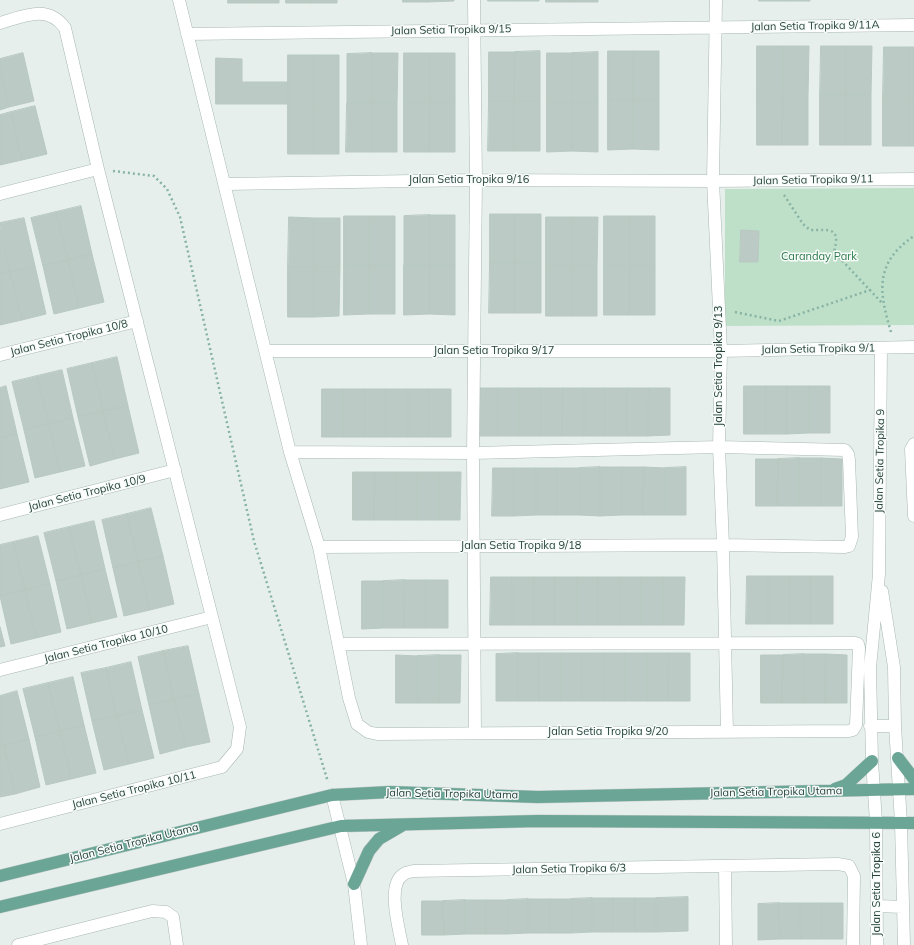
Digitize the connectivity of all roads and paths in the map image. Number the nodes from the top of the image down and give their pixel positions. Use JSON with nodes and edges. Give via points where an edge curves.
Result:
{"nodes":[{"id":1,"x":179,"y":0,"type":"edge"},
{"id":2,"x":474,"y":0,"type":"edge"},
{"id":3,"x":716,"y":0,"type":"edge"},
{"id":4,"x":0,"y":23,"type":"edge"},
{"id":5,"x":914,"y":24,"type":"edge"},
{"id":6,"x":715,"y":26,"type":"junction"},
{"id":7,"x":474,"y":29,"type":"junction"},
{"id":8,"x":187,"y":34,"type":"junction"},
{"id":9,"x":98,"y":169,"type":"junction"},
{"id":10,"x":914,"y":179,"type":"edge"},
{"id":11,"x":476,"y":180,"type":"junction"},
{"id":12,"x":713,"y":181,"type":"junction"},
{"id":13,"x":775,"y":181,"type":"junction"},
{"id":14,"x":226,"y":184,"type":"junction"},
{"id":15,"x":0,"y":194,"type":"edge"},
{"id":16,"x":914,"y":236,"type":"edge"},
{"id":17,"x":870,"y":290,"type":"junction"},
{"id":18,"x":883,"y":304,"type":"junction"},
{"id":19,"x":719,"y":309,"type":"junction"},
{"id":20,"x":137,"y":321,"type":"junction"},
{"id":21,"x":914,"y":347,"type":"edge"},
{"id":22,"x":881,"y":348,"type":"junction"},
{"id":23,"x":895,"y":348,"type":"junction"},
{"id":24,"x":266,"y":351,"type":"junction"},
{"id":25,"x":474,"y":351,"type":"junction"},
{"id":26,"x":721,"y":351,"type":"junction"},
{"id":27,"x":0,"y":355,"type":"edge"},
{"id":28,"x":914,"y":444,"type":"edge"},
{"id":29,"x":719,"y":447,"type":"junction"},
{"id":30,"x":290,"y":452,"type":"junction"},
{"id":31,"x":473,"y":453,"type":"junction"},
{"id":32,"x":175,"y":470,"type":"junction"},
{"id":33,"x":0,"y":515,"type":"edge"},
{"id":34,"x":914,"y":516,"type":"edge"},
{"id":35,"x":723,"y":545,"type":"junction"},
{"id":36,"x":473,"y":546,"type":"junction"},
{"id":37,"x":319,"y":547,"type":"junction"},
{"id":38,"x":879,"y":574,"type":"junction"},
{"id":39,"x":212,"y":617,"type":"junction"},
{"id":40,"x":339,"y":644,"type":"junction"},
{"id":41,"x":476,"y":644,"type":"junction"},
{"id":42,"x":726,"y":644,"type":"junction"},
{"id":43,"x":0,"y":670,"type":"edge"},
{"id":44,"x":870,"y":726,"type":"junction"},
{"id":45,"x":895,"y":726,"type":"junction"},
{"id":46,"x":475,"y":732,"type":"junction"},
{"id":47,"x":727,"y":732,"type":"junction"},
{"id":48,"x":898,"y":758,"type":"junction"},
{"id":49,"x":872,"y":761,"type":"junction"},
{"id":50,"x":914,"y":779,"type":"edge"},
{"id":51,"x":900,"y":788,"type":"junction"},
{"id":52,"x":874,"y":789,"type":"junction"},
{"id":53,"x":914,"y":789,"type":"edge"},
{"id":54,"x":830,"y":791,"type":"junction"},
{"id":55,"x":332,"y":795,"type":"junction"},
{"id":56,"x":876,"y":822,"type":"junction"},
{"id":57,"x":901,"y":823,"type":"junction"},
{"id":58,"x":914,"y":823,"type":"edge"},
{"id":59,"x":0,"y":824,"type":"edge"},
{"id":60,"x":404,"y":824,"type":"junction"},
{"id":61,"x":340,"y":826,"type":"junction"},
{"id":62,"x":725,"y":867,"type":"junction"},
{"id":63,"x":0,"y":876,"type":"edge"},
{"id":64,"x":354,"y":884,"type":"junction"},
{"id":65,"x":877,"y":906,"type":"junction"},
{"id":66,"x":0,"y":907,"type":"edge"},
{"id":67,"x":903,"y":907,"type":"junction"},
{"id":68,"x":18,"y":945,"type":"edge"},
{"id":69,"x":177,"y":945,"type":"edge"},
{"id":70,"x":361,"y":945,"type":"edge"},
{"id":71,"x":402,"y":945,"type":"edge"},
{"id":72,"x":726,"y":945,"type":"edge"},
{"id":73,"x":852,"y":945,"type":"edge"},
{"id":74,"x":877,"y":945,"type":"edge"},
{"id":75,"x":904,"y":945,"type":"edge"}],
"edges":[{"from":1,"to":8,"type":"street"},
{"from":2,"to":7,"type":"street"},
{"from":3,"to":6,"type":"street","name":"Jalan Setia Tropika 9/13"},
{"from":4,"to":9,"type":"street","name":"Jalan Setia Tropika 10/11","via":[[35,14],[47,14],[58,19],[65,28]]},
{"from":5,"to":6,"type":"street","name":"Jalan Setia Tropika 9/11A"},
{"from":6,"to":7,"type":"street","name":"Jalan Setia Tropika 9/15"},
{"from":6,"to":12,"type":"street","name":"Jalan Setia Tropika 9/13"},
{"from":7,"to":8,"type":"street","name":"Jalan Setia Tropika 9/15"},
{"from":7,"to":11,"type":"street"},
{"from":8,"to":14,"type":"street"},
{"from":9,"to":15,"type":"street"},
{"from":9,"to":20,"type":"street","name":"Jalan Setia Tropika 10/11"},
{"from":9,"to":55,"type":"path","via":[[154,176],[167,189],[180,217],[254,540]]},
{"from":10,"to":13,"type":"street","name":"Jalan Setia Tropika 9/11"},
{"from":11,"to":12,"type":"street","name":"Jalan Setia Tropika 9/16"},
{"from":11,"to":14,"type":"street","name":"Jalan Setia Tropika 9/16"},
{"from":11,"to":25,"type":"street"},
{"from":12,"to":13,"type":"street","name":"Jalan Setia Tropika 9/11"},
{"from":12,"to":19,"type":"street","name":"Jalan Setia Tropika 9/13"},
{"from":13,"to":17,"type":"path","via":[[803,224],[810,230],[828,230],[836,235],[834,252]]},
{"from":14,"to":24,"type":"street"},
{"from":16,"to":18,"type":"path","via":[[901,245],[884,272],[881,288]]},
{"from":17,"to":18,"type":"path"},
{"from":17,"to":19,"type":"path","via":[[779,322]]},
{"from":18,"to":23,"type":"path"},
{"from":19,"to":26,"type":"street","name":"Jalan Setia Tropika 9/13"},
{"from":20,"to":27,"type":"street","name":"Jalan Setia Tropika 10/8"},
{"from":20,"to":32,"type":"street","name":"Jalan Setia Tropika 10/11"},
{"from":21,"to":23,"type":"street","name":"Jalan Setia Tropika 9/1"},
{"from":22,"to":23,"type":"street","name":"Jalan Setia Tropika 9/1"},
{"from":22,"to":26,"type":"street","name":"Jalan Setia Tropika 9/1"},
{"from":22,"to":38,"type":"street","name":"Jalan Setia Tropika 9"},
{"from":24,"to":25,"type":"street","name":"Jalan Setia Tropika 9/17"},
{"from":24,"to":30,"type":"street"},
{"from":25,"to":26,"type":"street","name":"Jalan Setia Tropika 9/17"},
{"from":25,"to":31,"type":"street"},
{"from":26,"to":29,"type":"street","name":"Jalan Setia Tropika 9/13"},
{"from":28,"to":34,"type":"street","via":[[911,449]]},
{"from":29,"to":31,"type":"street"},
{"from":29,"to":35,"type":"street","name":"Jalan Setia Tropika 9/13"},
{"from":29,"to":35,"type":"street","name":"Jalan Setia Tropika 9/18","via":[[845,450],[849,460],[852,537],[849,546]]},
{"from":30,"to":31,"type":"street"},
{"from":30,"to":37,"type":"street"},
{"from":31,"to":36,"type":"street"},
{"from":32,"to":33,"type":"street","name":"Jalan Setia Tropika 10/9"},
{"from":32,"to":39,"type":"street","name":"Jalan Setia Tropika 10/11"},
{"from":35,"to":36,"type":"street","name":"Jalan Setia Tropika 9/18"},
{"from":35,"to":42,"type":"street","name":"Jalan Setia Tropika 9/13"},
{"from":36,"to":37,"type":"street","name":"Jalan Setia Tropika 9/18"},
{"from":36,"to":41,"type":"street"},
{"from":37,"to":40,"type":"street"},
{"from":38,"to":44,"type":"street","name":"Jalan Setia Tropika 9","via":[[870,668]]},
{"from":38,"to":45,"type":"street","name":"Jalan Setia Tropika 9","via":[[894,667]]},
{"from":39,"to":43,"type":"street","name":"Jalan Setia Tropika 10/10"},
{"from":39,"to":59,"type":"street","name":"Jalan Setia Tropika 10/11","via":[[240,727],[238,749],[222,767]]},
{"from":40,"to":41,"type":"street"},
{"from":40,"to":46,"type":"street","name":"Jalan Setia Tropika 9/20","via":[[349,698],[357,724],[368,732]]},
{"from":41,"to":42,"type":"street"},
{"from":41,"to":46,"type":"street"},
{"from":42,"to":47,"type":"street","name":"Jalan Setia Tropika 9/13"},
{"from":42,"to":47,"type":"street","name":"Jalan Setia Tropika 9/20","via":[[858,644],[856,725],[853,730]]},
{"from":44,"to":45,"type":"street"},
{"from":44,"to":49,"type":"street","name":"Jalan Setia Tropika 9"},
{"from":45,"to":48,"type":"street","name":"Jalan Setia Tropika 9"},
{"from":46,"to":47,"type":"street","name":"Jalan Setia Tropika 9/20"},
{"from":48,"to":50,"type":"main road"},
{"from":48,"to":51,"type":"street","name":"Jalan Setia Tropika 9"},
{"from":49,"to":52,"type":"street","name":"Jalan Setia Tropika 9"},
{"from":49,"to":54,"type":"main road","via":[[846,784]]},
{"from":51,"to":52,"type":"main road","name":"Jalan Setia Tropika Utama"},
{"from":51,"to":53,"type":"main road","name":"Jalan Setia Tropika Utama"},
{"from":51,"to":57,"type":"street","name":"Jalan Setia Tropika 9"},
{"from":52,"to":54,"type":"main road","name":"Jalan Setia Tropika Utama"},
{"from":52,"to":56,"type":"street","name":"Jalan Setia Tropika 6"},
{"from":54,"to":55,"type":"main road","name":"Jalan Setia Tropika Utama","via":[[538,796],[390,792]]},
{"from":55,"to":61,"type":"street"},
{"from":55,"to":63,"type":"main road","name":"Jalan Setia Tropika Utama"},
{"from":56,"to":57,"type":"main road"},
{"from":56,"to":60,"type":"main road","via":[[538,821]]},
{"from":56,"to":65,"type":"street","name":"Jalan Setia Tropika 6"},
{"from":57,"to":58,"type":"main road"},
{"from":57,"to":67,"type":"street"},
{"from":60,"to":61,"type":"main road"},
{"from":60,"to":64,"type":"main road","via":[[379,838],[369,852]]},
{"from":61,"to":64,"type":"street"},
{"from":61,"to":66,"type":"main road"},
{"from":62,"to":71,"type":"street","name":"Jalan Setia Tropika 6/3","via":[[413,871],[404,874],[397,881],[394,893]]},
{"from":62,"to":72,"type":"street"},
{"from":62,"to":73,"type":"street","name":"Jalan Setia Tropika 6/3","via":[[838,864],[849,866],[854,876]]},
{"from":64,"to":70,"type":"street"},
{"from":65,"to":67,"type":"street"},
{"from":65,"to":74,"type":"street","name":"Jalan Setia Tropika 6"},
{"from":67,"to":75,"type":"street"},
{"from":68,"to":69,"type":"street","via":[[152,911],[166,912],[173,918]]}]}
